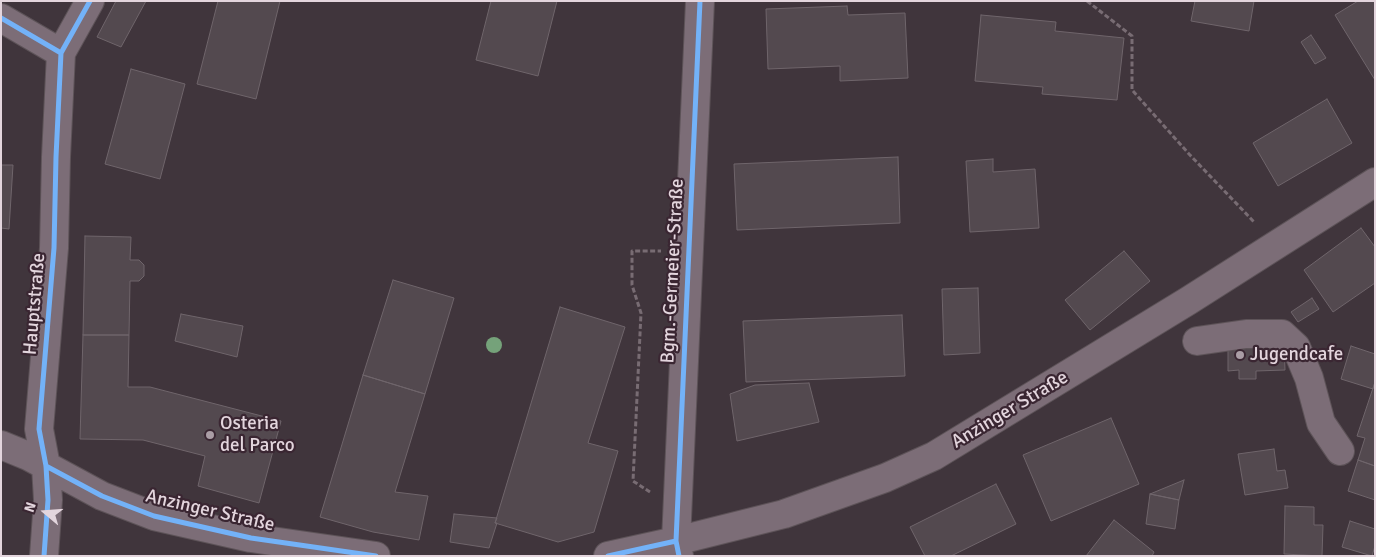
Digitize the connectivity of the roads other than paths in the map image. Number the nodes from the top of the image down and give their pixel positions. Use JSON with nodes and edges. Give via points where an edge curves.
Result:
{"nodes":[{"id":1,"x":90,"y":1,"type":"edge"},
{"id":2,"x":700,"y":1,"type":"edge"},
{"id":3,"x":1,"y":18,"type":"edge"},
{"id":4,"x":61,"y":53,"type":"junction"},
{"id":5,"x":1375,"y":182,"type":"edge"},
{"id":6,"x":1197,"y":340,"type":"dead end"},
{"id":7,"x":1,"y":445,"type":"edge"},
{"id":8,"x":1340,"y":452,"type":"dead end"},
{"id":9,"x":46,"y":466,"type":"junction"},
{"id":10,"x":677,"y":549,"type":"edge"},
{"id":11,"x":44,"y":556,"type":"edge"},
{"id":12,"x":376,"y":556,"type":"edge"},
{"id":13,"x":608,"y":556,"type":"edge"}],
"edges":[{"from":1,"to":4,"type":"street"},
{"from":2,"to":10,"type":"street","name":"Bgm.-Germeier-Straße"},
{"from":3,"to":4,"type":"street"},
{"from":4,"to":9,"type":"street","name":"Hauptstraße","via":[[54,248],[39,429]]},
{"from":5,"to":10,"type":"street","name":"Anzinger Straße","via":[[1188,302],[934,456],[885,478]]},
{"from":6,"to":8,"type":"street","via":[[1246,334],[1282,334],[1296,347],[1309,378],[1321,423]]},
{"from":7,"to":9,"type":"street","name":"Anzinger Straße"},
{"from":9,"to":11,"type":"street","name":"Hauptstraße","via":[[48,500]]},
{"from":9,"to":12,"type":"street","name":"Anzinger Straße","via":[[102,496],[154,516],[251,538]]},
{"from":10,"to":13,"type":"street","name":"Anzinger Straße"}]}
